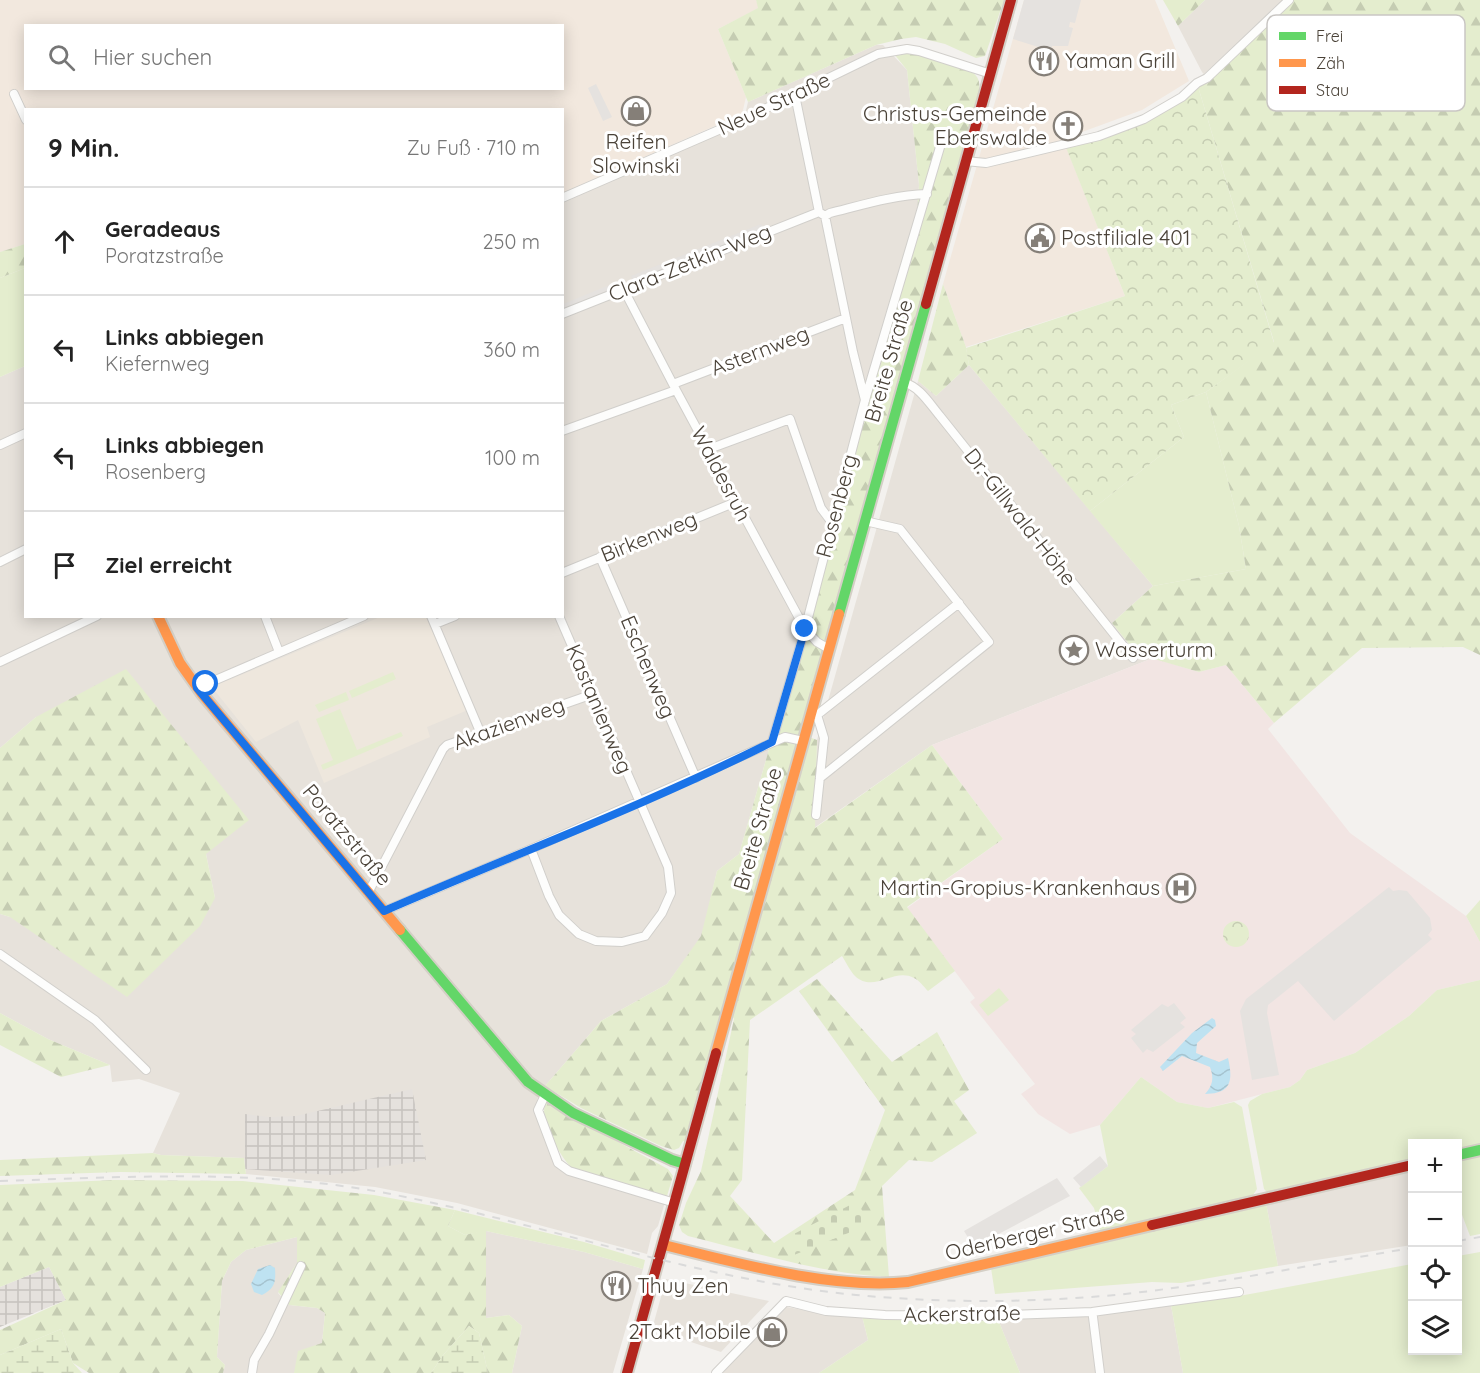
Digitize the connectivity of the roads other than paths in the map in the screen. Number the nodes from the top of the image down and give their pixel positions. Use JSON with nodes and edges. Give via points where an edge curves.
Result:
{"nodes":[{"id":1,"x":1011,"y":0,"type":"edge"},
{"id":2,"x":1289,"y":0,"type":"edge"},
{"id":3,"x":1273,"y":15,"type":"edge"},
{"id":4,"x":1267,"y":21,"type":"edge"},
{"id":5,"x":991,"y":74,"type":"junction"},
{"id":6,"x":14,"y":94,"type":"dead end"},
{"id":7,"x":795,"y":95,"type":"junction"},
{"id":8,"x":24,"y":116,"type":"edge"},
{"id":9,"x":943,"y":137,"type":"dead end"},
{"id":10,"x":965,"y":161,"type":"junction"},
{"id":11,"x":927,"y":194,"type":"junction"},
{"id":12,"x":564,"y":197,"type":"edge"},
{"id":13,"x":822,"y":214,"type":"junction"},
{"id":14,"x":624,"y":290,"type":"junction"},
{"id":15,"x":564,"y":313,"type":"edge"},
{"id":16,"x":846,"y":318,"type":"junction"},
{"id":17,"x":903,"y":382,"type":"junction"},
{"id":18,"x":674,"y":387,"type":"junction"},
{"id":19,"x":865,"y":400,"type":"junction"},
{"id":20,"x":564,"y":430,"type":"edge"},
{"id":21,"x":24,"y":433,"type":"edge"},
{"id":22,"x":0,"y":445,"type":"edge"},
{"id":23,"x":709,"y":449,"type":"junction"},
{"id":24,"x":736,"y":502,"type":"junction"},
{"id":25,"x":865,"y":521,"type":"junction"},
{"id":26,"x":833,"y":524,"type":"junction"},
{"id":27,"x":24,"y":550,"type":"edge"},
{"id":28,"x":600,"y":557,"type":"junction"},
{"id":29,"x":0,"y":562,"type":"edge"},
{"id":30,"x":564,"y":572,"type":"edge"},
{"id":31,"x":959,"y":603,"type":"junction"},
{"id":32,"x":93,"y":618,"type":"edge"},
{"id":33,"x":159,"y":618,"type":"edge"},
{"id":34,"x":266,"y":618,"type":"edge"},
{"id":35,"x":358,"y":618,"type":"edge"},
{"id":36,"x":560,"y":618,"type":"edge"},
{"id":37,"x":433,"y":620,"type":"edge"},
{"id":38,"x":805,"y":629,"type":"junction"},
{"id":39,"x":829,"y":649,"type":"junction"},
{"id":40,"x":279,"y":652,"type":"junction"},
{"id":41,"x":1133,"y":658,"type":"dead end"},
{"id":42,"x":0,"y":662,"type":"edge"},
{"id":43,"x":197,"y":688,"type":"junction"},
{"id":44,"x":593,"y":694,"type":"junction"},
{"id":45,"x":814,"y":714,"type":"junction"},
{"id":46,"x":481,"y":734,"type":"junction"},
{"id":47,"x":803,"y":741,"type":"junction"},
{"id":48,"x":772,"y":742,"type":"junction"},
{"id":49,"x":820,"y":777,"type":"junction"},
{"id":50,"x":696,"y":778,"type":"junction"},
{"id":51,"x":640,"y":802,"type":"junction"},
{"id":52,"x":816,"y":815,"type":"dead end"},
{"id":53,"x":531,"y":849,"type":"junction"},
{"id":54,"x":368,"y":893,"type":"junction"},
{"id":55,"x":384,"y":911,"type":"junction"},
{"id":56,"x":0,"y":954,"type":"edge"},
{"id":57,"x":146,"y":1070,"type":"dead end"},
{"id":58,"x":544,"y":1095,"type":"junction"},
{"id":59,"x":1480,"y":1150,"type":"edge"},
{"id":60,"x":1462,"y":1154,"type":"edge"},
{"id":61,"x":685,"y":1164,"type":"junction"},
{"id":62,"x":1408,"y":1167,"type":"edge"},
{"id":63,"x":675,"y":1203,"type":"junction"},
{"id":64,"x":664,"y":1245,"type":"junction"},
{"id":65,"x":301,"y":1266,"type":"dead end"},
{"id":66,"x":1239,"y":1292,"type":"dead end"},
{"id":67,"x":1093,"y":1317,"type":"dead end"},
{"id":68,"x":252,"y":1373,"type":"edge"},
{"id":69,"x":627,"y":1373,"type":"edge"},
{"id":70,"x":716,"y":1373,"type":"edge"},
{"id":71,"x":1100,"y":1373,"type":"edge"}],
"edges":[{"from":1,"to":5,"type":"main road","name":"Breite Straße"},
{"from":2,"to":3,"type":"street"},
{"from":4,"to":10,"type":"street","via":[[1208,78],[1144,119],[1100,136],[1045,150],[986,163]]},
{"from":5,"to":7,"type":"street","name":"Neue Straße","via":[[919,51],[898,50],[878,54]]},
{"from":5,"to":10,"type":"main road","name":"Breite Straße"},
{"from":6,"to":8,"type":"street"},
{"from":7,"to":12,"type":"street","name":"Neue Straße"},
{"from":7,"to":13,"type":"street","name":"Rosenberg"},
{"from":9,"to":11,"type":"street"},
{"from":10,"to":17,"type":"main road","name":"Breite Straße"},
{"from":11,"to":13,"type":"street","name":"Clara-Zetkin-Weg"},
{"from":11,"to":19,"type":"street"},
{"from":13,"to":14,"type":"street","name":"Clara-Zetkin-Weg"},
{"from":13,"to":16,"type":"street","name":"Rosenberg"},
{"from":14,"to":15,"type":"street","name":"Clara-Zetkin-Weg"},
{"from":14,"to":18,"type":"street","name":"Waldesruh"},
{"from":16,"to":18,"type":"street","name":"Asternweg"},
{"from":16,"to":19,"type":"street","name":"Rosenberg"},
{"from":17,"to":25,"type":"main road","name":"Breite Straße"},
{"from":17,"to":41,"type":"street","name":"Dr.-Gillwald-Höhe","via":[[926,399]]},
{"from":18,"to":20,"type":"street","name":"Asternweg"},
{"from":18,"to":23,"type":"street","name":"Waldesruh"},
{"from":19,"to":26,"type":"street","name":"Rosenberg"},
{"from":21,"to":22,"type":"street"},
{"from":23,"to":24,"type":"street","name":"Waldesruh"},
{"from":23,"to":26,"type":"street","via":[[789,419],[821,508]]},
{"from":24,"to":28,"type":"street","name":"Birkenweg"},
{"from":24,"to":38,"type":"street","name":"Waldesruh"},
{"from":25,"to":31,"type":"street","via":[[900,529]]},
{"from":25,"to":39,"type":"main road","name":"Breite Straße"},
{"from":26,"to":38,"type":"street","name":"Rosenberg"},
{"from":27,"to":29,"type":"street"},
{"from":28,"to":30,"type":"street","name":"Birkenweg"},
{"from":28,"to":50,"type":"street","name":"Eschenweg"},
{"from":31,"to":45,"type":"street"},
{"from":31,"to":49,"type":"street","via":[[989,642]]},
{"from":32,"to":42,"type":"street"},
{"from":33,"to":43,"type":"main road","name":"Poratzstraße"},
{"from":34,"to":40,"type":"street"},
{"from":35,"to":40,"type":"street"},
{"from":36,"to":44,"type":"street","name":"Kastanienweg"},
{"from":37,"to":46,"type":"street"},
{"from":38,"to":39,"type":"street","name":"Waldesruh"},
{"from":38,"to":48,"type":"street","name":"Rosenberg"},
{"from":39,"to":45,"type":"main road","name":"Breite Straße"},
{"from":40,"to":43,"type":"street"},
{"from":43,"to":54,"type":"main road","name":"Poratzstraße"},
{"from":44,"to":46,"type":"street","name":"Akazienweg"},
{"from":44,"to":51,"type":"street","name":"Kastanienweg"},
{"from":45,"to":47,"type":"main road","name":"Breite Straße"},
{"from":45,"to":49,"type":"street","via":[[824,738]]},
{"from":46,"to":54,"type":"street","name":"Akazienweg","via":[[443,749]]},
{"from":47,"to":48,"type":"street","via":[[785,737]]},
{"from":47,"to":61,"type":"main road","name":"Breite Straße"},
{"from":48,"to":50,"type":"street"},
{"from":49,"to":52,"type":"street"},
{"from":50,"to":51,"type":"street"},
{"from":51,"to":53,"type":"street"},
{"from":51,"to":53,"type":"street","via":[[668,867],[670,881],[662,913],[645,936],[622,942],[596,941],[579,934],[560,915],[549,896]]},
{"from":53,"to":55,"type":"street"},
{"from":54,"to":55,"type":"main road","name":"Poratzstraße"},
{"from":55,"to":58,"type":"main road","name":"Poratzstraße","via":[[517,1070]]},
{"from":56,"to":57,"type":"street","via":[[95,1020]]},
{"from":58,"to":61,"type":"main road","name":"Poratzstraße","via":[[586,1120]]},
{"from":58,"to":63,"type":"street","via":[[538,1110],[558,1163],[569,1171]]},
{"from":59,"to":60,"type":"main road"},
{"from":61,"to":63,"type":"main road","name":"Breite Straße"},
{"from":62,"to":64,"type":"main road","name":"Oderberger Straße","via":[[882,1285],[834,1281],[741,1264]]},
{"from":63,"to":64,"type":"main road","name":"Breite Straße"},
{"from":64,"to":69,"type":"main road","name":"Breite Straße"},
{"from":65,"to":68,"type":"street","via":[[254,1360]]},
{"from":66,"to":70,"type":"street","name":"Ackerstraße","via":[[1092,1312],[977,1316],[826,1311],[786,1301]]},
{"from":67,"to":71,"type":"street"}]}
